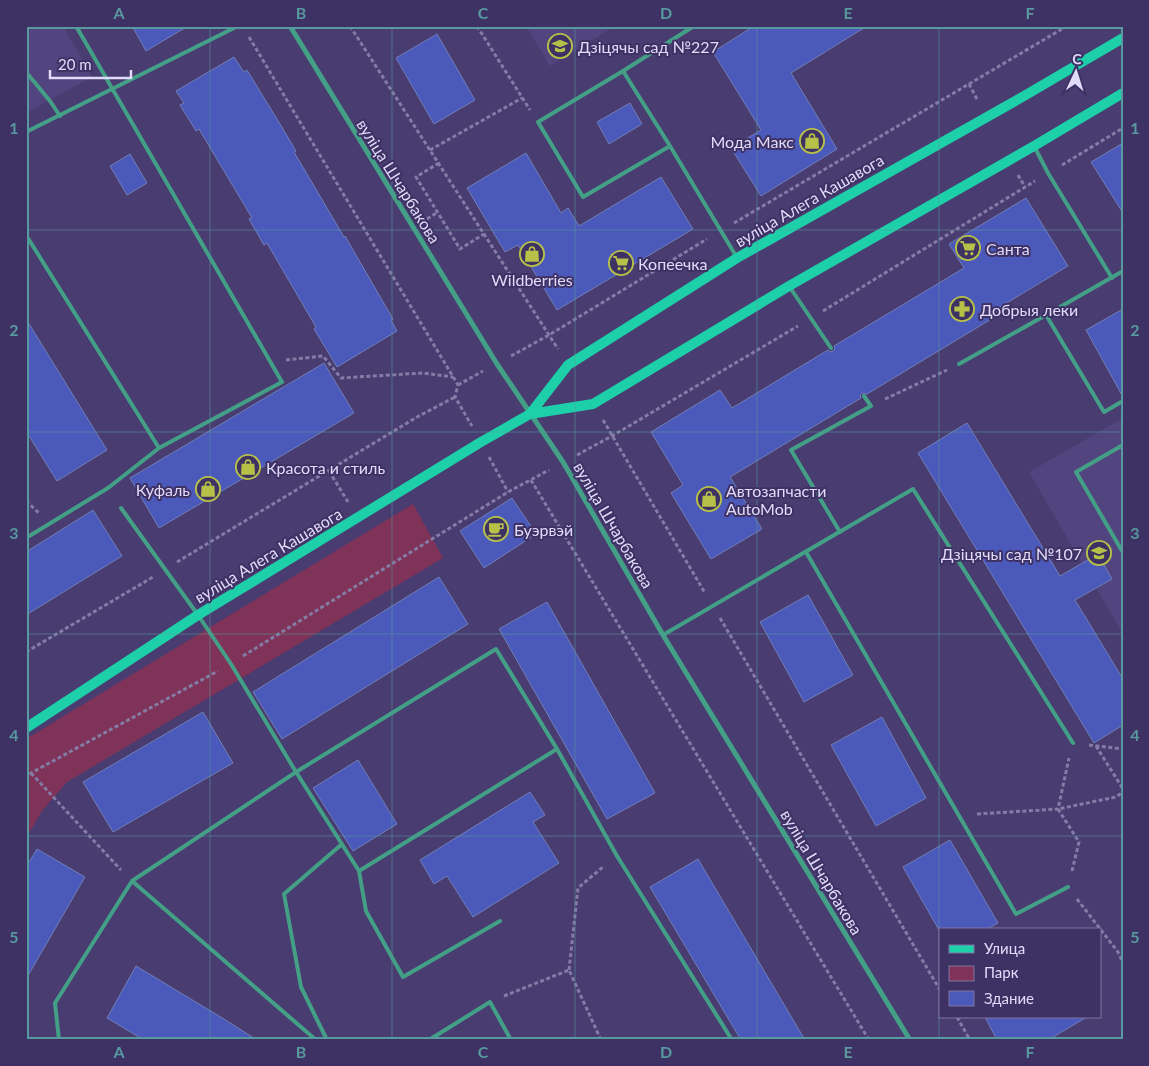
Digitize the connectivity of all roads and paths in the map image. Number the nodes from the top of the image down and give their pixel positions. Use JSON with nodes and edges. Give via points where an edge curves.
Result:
{"nodes":[{"id":1,"x":76,"y":26,"type":"edge"},
{"id":2,"x":238,"y":26,"type":"edge"},
{"id":3,"x":290,"y":26,"type":"edge"},
{"id":4,"x":350,"y":26,"type":"edge"},
{"id":5,"x":477,"y":26,"type":"edge"},
{"id":6,"x":694,"y":26,"type":"edge"},
{"id":7,"x":1067,"y":26,"type":"edge"},
{"id":8,"x":248,"y":35,"type":"dead end"},
{"id":9,"x":1123,"y":38,"type":"edge"},
{"id":10,"x":623,"y":71,"type":"junction"},
{"id":11,"x":26,"y":72,"type":"edge"},
{"id":12,"x":969,"y":84,"type":"junction"},
{"id":13,"x":113,"y":89,"type":"junction"},
{"id":14,"x":1123,"y":93,"type":"edge"},
{"id":15,"x":522,"y":98,"type":"junction"},
{"id":16,"x":60,"y":116,"type":"junction"},
{"id":17,"x":987,"y":117,"type":"junction"},
{"id":18,"x":538,"y":122,"type":"junction"},
{"id":19,"x":1123,"y":128,"type":"edge"},
{"id":20,"x":26,"y":132,"type":"edge"},
{"id":21,"x":670,"y":146,"type":"junction"},
{"id":22,"x":1034,"y":146,"type":"junction"},
{"id":23,"x":430,"y":150,"type":"junction"},
{"id":24,"x":1010,"y":160,"type":"junction"},
{"id":25,"x":439,"y":163,"type":"junction"},
{"id":26,"x":1048,"y":173,"type":"junction"},
{"id":27,"x":1025,"y":187,"type":"junction"},
{"id":28,"x":721,"y":231,"type":"junction"},
{"id":29,"x":484,"y":234,"type":"junction"},
{"id":30,"x":26,"y":235,"type":"edge"},
{"id":31,"x":738,"y":258,"type":"junction"},
{"id":32,"x":1123,"y":271,"type":"edge"},
{"id":33,"x":1112,"y":278,"type":"junction"},
{"id":34,"x":789,"y":286,"type":"junction"},
{"id":35,"x":1046,"y":315,"type":"junction"},
{"id":36,"x":811,"y":318,"type":"junction"},
{"id":37,"x":831,"y":348,"type":"dead end"},
{"id":38,"x":271,"y":362,"type":"junction"},
{"id":39,"x":959,"y":364,"type":"joint"},
{"id":40,"x":453,"y":377,"type":"junction"},
{"id":41,"x":864,"y":396,"type":"dead end"},
{"id":42,"x":1123,"y":402,"type":"edge"},
{"id":43,"x":871,"y":406,"type":"junction"},
{"id":44,"x":530,"y":414,"type":"junction"},
{"id":45,"x":1123,"y":445,"type":"edge"},
{"id":46,"x":160,"y":448,"type":"junction"},
{"id":47,"x":329,"y":471,"type":"junction"},
{"id":48,"x":342,"y":492,"type":"dead end"},
{"id":49,"x":121,"y":508,"type":"dead end"},
{"id":50,"x":840,"y":532,"type":"junction"},
{"id":51,"x":26,"y":538,"type":"edge"},
{"id":52,"x":1123,"y":550,"type":"edge"},
{"id":53,"x":806,"y":552,"type":"junction"},
{"id":54,"x":165,"y":570,"type":"junction"},
{"id":55,"x":713,"y":606,"type":"junction"},
{"id":56,"x":198,"y":615,"type":"junction"},
{"id":57,"x":663,"y":635,"type":"junction"},
{"id":58,"x":26,"y":652,"type":"edge"},
{"id":59,"x":231,"y":664,"type":"junction"},
{"id":60,"x":26,"y":728,"type":"edge"},
{"id":61,"x":1073,"y":743,"type":"junction"},
{"id":62,"x":1096,"y":746,"type":"junction"},
{"id":63,"x":557,"y":749,"type":"junction"},
{"id":64,"x":1123,"y":749,"type":"edge"},
{"id":65,"x":296,"y":772,"type":"junction"},
{"id":66,"x":31,"y":773,"type":"junction"},
{"id":67,"x":26,"y":780,"type":"edge"},
{"id":68,"x":1123,"y":790,"type":"edge"},
{"id":69,"x":1058,"y":810,"type":"junction"},
{"id":70,"x":959,"y":815,"type":"junction"},
{"id":71,"x":342,"y":844,"type":"junction"},
{"id":72,"x":617,"y":856,"type":"junction"},
{"id":73,"x":359,"y":871,"type":"junction"},
{"id":74,"x":132,"y":881,"type":"junction"},
{"id":75,"x":1068,"y":887,"type":"junction"},
{"id":76,"x":500,"y":921,"type":"dead end"},
{"id":77,"x":1100,"y":928,"type":"edge"},
{"id":78,"x":1102,"y":931,"type":"edge"},
{"id":79,"x":1123,"y":962,"type":"edge"},
{"id":80,"x":568,"y":970,"type":"junction"},
{"id":81,"x":939,"y":988,"type":"edge"},
{"id":82,"x":490,"y":1002,"type":"junction"},
{"id":83,"x":958,"y":1018,"type":"edge"},
{"id":84,"x":1123,"y":1037,"type":"edge"},
{"id":85,"x":59,"y":1040,"type":"edge"},
{"id":86,"x":316,"y":1040,"type":"edge"},
{"id":87,"x":326,"y":1040,"type":"edge"},
{"id":88,"x":429,"y":1040,"type":"edge"},
{"id":89,"x":511,"y":1040,"type":"edge"},
{"id":90,"x":601,"y":1040,"type":"edge"},
{"id":91,"x":732,"y":1040,"type":"edge"},
{"id":92,"x":869,"y":1040,"type":"edge"},
{"id":93,"x":910,"y":1040,"type":"edge"},
{"id":94,"x":970,"y":1040,"type":"edge"},
{"id":95,"x":1118,"y":1040,"type":"edge"}],
"edges":[{"from":1,"to":13,"type":"lane"},
{"from":2,"to":13,"type":"lane"},
{"from":3,"to":44,"type":"street","name":"вуліца Шчарбакова"},
{"from":4,"to":23,"type":"path"},
{"from":5,"to":15,"type":"path"},
{"from":6,"to":10,"type":"lane"},
{"from":7,"to":12,"type":"path"},
{"from":8,"to":40,"type":"path"},
{"from":9,"to":17,"type":"main road","name":"вуліца Алега Кашавога"},
{"from":10,"to":18,"type":"lane"},
{"from":10,"to":21,"type":"lane"},
{"from":11,"to":16,"type":"lane"},
{"from":12,"to":17,"type":"path"},
{"from":12,"to":28,"type":"path"},
{"from":13,"to":16,"type":"lane"},
{"from":13,"to":38,"type":"lane"},
{"from":14,"to":22,"type":"main road","name":"вуліца Алега Кашавога"},
{"from":15,"to":18,"type":"path"},
{"from":15,"to":23,"type":"path"},
{"from":16,"to":20,"type":"lane"},
{"from":17,"to":31,"type":"main road","name":"вуліца Алега Кашавога"},
{"from":18,"to":21,"type":"lane","via":[[584,197]]},
{"from":19,"to":26,"type":"path"},
{"from":21,"to":28,"type":"lane"},
{"from":22,"to":24,"type":"main road","name":"вуліца Алега Кашавога"},
{"from":22,"to":26,"type":"lane"},
{"from":23,"to":25,"type":"path"},
{"from":24,"to":27,"type":"path"},
{"from":24,"to":34,"type":"main road","name":"вуліца Алега Кашавога"},
{"from":25,"to":29,"type":"path"},
{"from":25,"to":29,"type":"path","via":[[416,177],[460,249]]},
{"from":26,"to":27,"type":"path"},
{"from":26,"to":33,"type":"lane"},
{"from":27,"to":36,"type":"path"},
{"from":28,"to":29,"type":"path","via":[[549,335]]},
{"from":28,"to":31,"type":"lane"},
{"from":30,"to":46,"type":"lane"},
{"from":31,"to":44,"type":"main road","name":"вуліца Алега Кашавога","via":[[568,366]]},
{"from":32,"to":33,"type":"lane"},
{"from":33,"to":35,"type":"lane"},
{"from":34,"to":36,"type":"lane"},
{"from":34,"to":44,"type":"main road","name":"вуліца Алега Кашавога","via":[[592,404]]},
{"from":35,"to":39,"type":"lane"},
{"from":35,"to":42,"type":"lane","via":[[1104,412]]},
{"from":36,"to":37,"type":"lane"},
{"from":36,"to":55,"type":"path","via":[[612,436]]},
{"from":38,"to":40,"type":"path","via":[[323,356],[341,378],[423,373]]},
{"from":38,"to":46,"type":"lane","via":[[282,382]]},
{"from":39,"to":43,"type":"path"},
{"from":40,"to":47,"type":"path","via":[[458,385],[456,396]]},
{"from":41,"to":43,"type":"lane"},
{"from":43,"to":50,"type":"lane","via":[[792,450]]},
{"from":44,"to":56,"type":"main road","name":"вуліца Алега Кашавога"},
{"from":44,"to":57,"type":"street","name":"вуліца Шчарбакова","via":[[563,462]]},
{"from":45,"to":52,"type":"lane","via":[[1076,472]]},
{"from":46,"to":51,"type":"lane","via":[[108,488]]},
{"from":47,"to":48,"type":"path"},
{"from":47,"to":54,"type":"path"},
{"from":49,"to":54,"type":"lane"},
{"from":50,"to":53,"type":"lane"},
{"from":50,"to":61,"type":"lane","via":[[913,489]]},
{"from":53,"to":55,"type":"lane"},
{"from":53,"to":70,"type":"lane"},
{"from":54,"to":56,"type":"lane"},
{"from":54,"to":58,"type":"path"},
{"from":55,"to":57,"type":"lane"},
{"from":55,"to":81,"type":"path"},
{"from":56,"to":59,"type":"lane"},
{"from":56,"to":60,"type":"main road","name":"вуліца Алега Кашавога"},
{"from":57,"to":93,"type":"street","name":"вуліца Шчарбакова"},
{"from":59,"to":65,"type":"lane"},
{"from":59,"to":66,"type":"path"},
{"from":59,"to":92,"type":"path","via":[[531,480]]},
{"from":61,"to":62,"type":"path"},
{"from":61,"to":69,"type":"path"},
{"from":62,"to":64,"type":"path"},
{"from":62,"to":68,"type":"path"},
{"from":63,"to":65,"type":"lane","via":[[496,649]]},
{"from":63,"to":72,"type":"lane"},
{"from":63,"to":73,"type":"lane"},
{"from":65,"to":71,"type":"lane"},
{"from":65,"to":74,"type":"lane"},
{"from":66,"to":67,"type":"path"},
{"from":66,"to":74,"type":"path"},
{"from":68,"to":69,"type":"path","via":[[1116,797]]},
{"from":69,"to":70,"type":"path"},
{"from":69,"to":75,"type":"path","via":[[1079,842]]},
{"from":70,"to":75,"type":"lane","via":[[1016,914]]},
{"from":71,"to":73,"type":"lane"},
{"from":71,"to":87,"type":"lane","via":[[284,894],[301,987]]},
{"from":72,"to":80,"type":"path","via":[[578,888]]},
{"from":72,"to":91,"type":"lane"},
{"from":73,"to":76,"type":"lane","via":[[366,911],[403,977]]},
{"from":74,"to":85,"type":"lane","via":[[55,1003]]},
{"from":74,"to":86,"type":"lane"},
{"from":75,"to":77,"type":"path"},
{"from":78,"to":79,"type":"path"},
{"from":80,"to":82,"type":"path"},
{"from":80,"to":90,"type":"path"},
{"from":82,"to":88,"type":"lane"},
{"from":82,"to":89,"type":"lane"},
{"from":83,"to":94,"type":"path"},
{"from":84,"to":95,"type":"path"}]}
